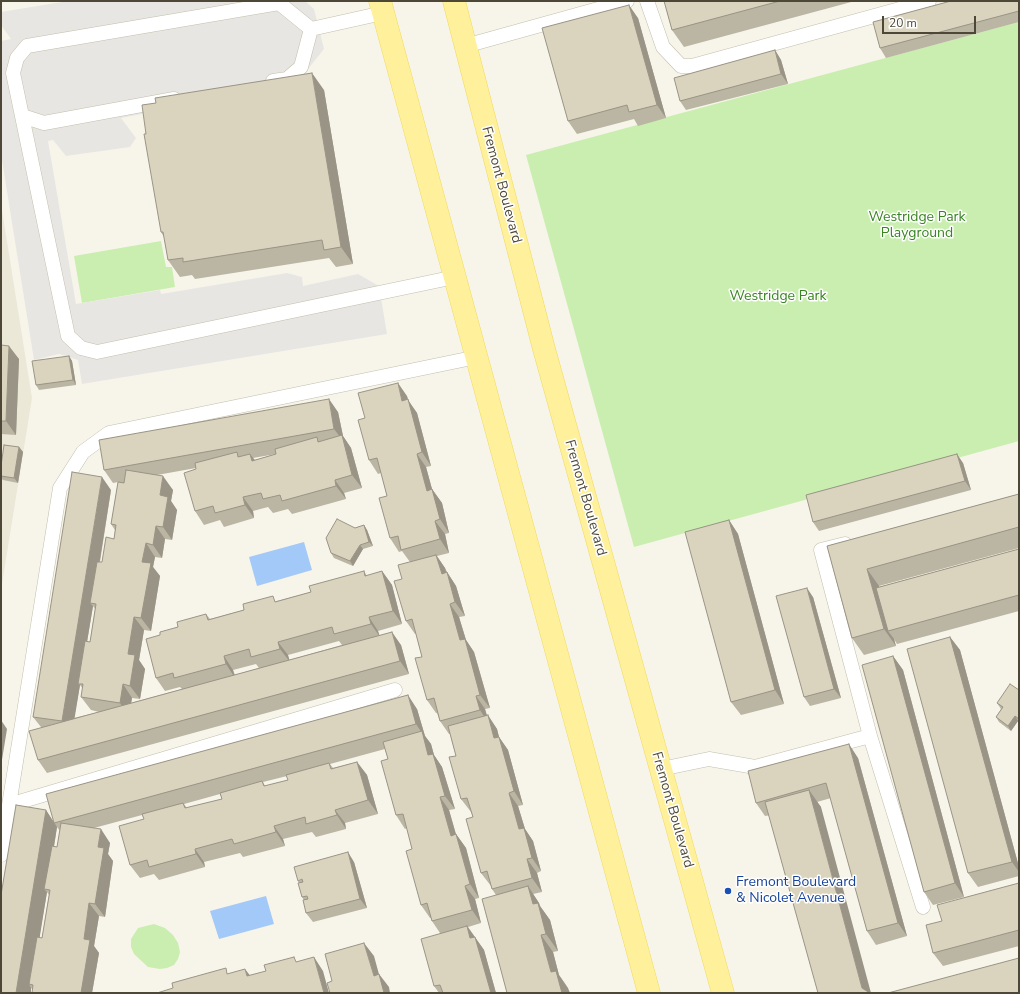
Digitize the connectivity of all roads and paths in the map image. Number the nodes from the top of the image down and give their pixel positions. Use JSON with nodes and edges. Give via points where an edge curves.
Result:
{"nodes":[{"id":1,"x":454,"y":1,"type":"edge"},
{"id":2,"x":627,"y":1,"type":"edge"},
{"id":3,"x":647,"y":1,"type":"edge"},
{"id":4,"x":929,"y":1,"type":"edge"},
{"id":5,"x":382,"y":7,"type":"edge"},
{"id":6,"x":311,"y":29,"type":"junction"},
{"id":7,"x":465,"y":46,"type":"junction"},
{"id":8,"x":264,"y":83,"type":"edge"},
{"id":9,"x":185,"y":97,"type":"edge"},
{"id":10,"x":22,"y":116,"type":"junction"},
{"id":11,"x":455,"y":278,"type":"junction"},
{"id":12,"x":477,"y":357,"type":"junction"},
{"id":13,"x":859,"y":540,"type":"edge"},
{"id":14,"x":395,"y":690,"type":"dead end"},
{"id":15,"x":870,"y":736,"type":"junction"},
{"id":16,"x":660,"y":769,"type":"junction"},
{"id":17,"x":9,"y":805,"type":"junction"},
{"id":18,"x":1,"y":855,"type":"edge"},
{"id":19,"x":923,"y":907,"type":"edge"},
{"id":20,"x":649,"y":993,"type":"edge"},
{"id":21,"x":723,"y":993,"type":"edge"}],
"edges":[{"from":1,"to":7,"type":"main road","name":"Fremont Boulevard"},
{"from":2,"to":7,"type":"lane"},
{"from":3,"to":4,"type":"lane","via":[[663,47],[681,66],[692,66]]},
{"from":5,"to":6,"type":"lane"},
{"from":5,"to":11,"type":"main road"},
{"from":6,"to":8,"type":"lane","via":[[301,67],[287,79]]},
{"from":6,"to":10,"type":"lane","via":[[279,3],[27,46],[16,58],[13,73]]},
{"from":7,"to":16,"type":"main road","name":"Fremont Boulevard","via":[[544,349]]},
{"from":9,"to":10,"type":"lane","via":[[44,123]]},
{"from":10,"to":11,"type":"lane","via":[[68,336],[81,348],[97,352]]},
{"from":11,"to":12,"type":"main road"},
{"from":12,"to":17,"type":"lane","via":[[110,433],[82,452],[60,488]]},
{"from":12,"to":20,"type":"main road"},
{"from":13,"to":15,"type":"lane","via":[[821,550]]},
{"from":14,"to":17,"type":"lane"},
{"from":15,"to":16,"type":"lane","via":[[755,768],[709,759]]},
{"from":15,"to":19,"type":"lane"},
{"from":16,"to":21,"type":"main road","name":"Fremont Boulevard"},
{"from":17,"to":18,"type":"lane"}]}
